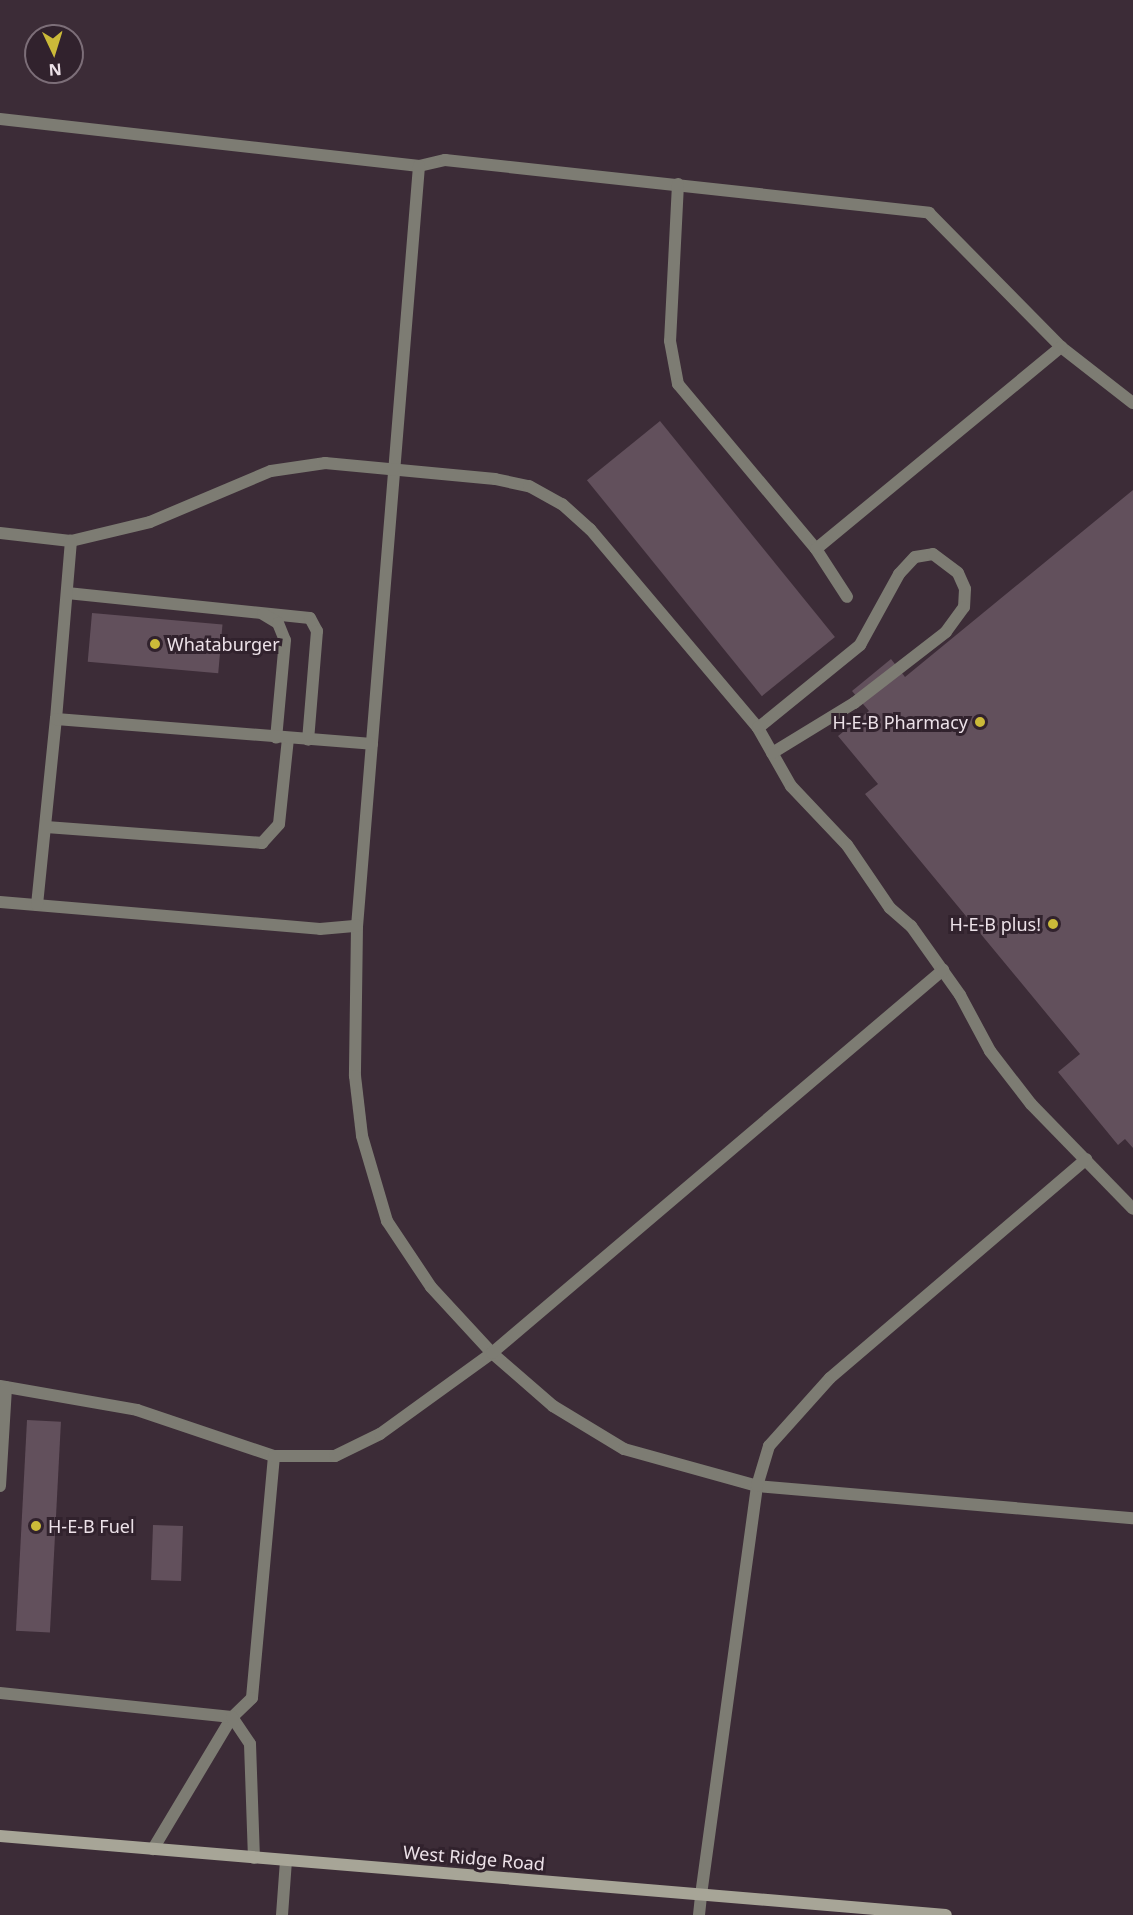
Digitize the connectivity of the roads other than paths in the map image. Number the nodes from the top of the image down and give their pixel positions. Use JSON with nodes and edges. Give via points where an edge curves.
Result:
{"nodes":[{"id":1,"x":0,"y":119,"type":"edge"},
{"id":2,"x":418,"y":166,"type":"junction"},
{"id":3,"x":678,"y":184,"type":"junction"},
{"id":4,"x":1061,"y":347,"type":"junction"},
{"id":5,"x":1133,"y":403,"type":"edge"},
{"id":6,"x":394,"y":466,"type":"junction"},
{"id":7,"x":0,"y":533,"type":"edge"},
{"id":8,"x":71,"y":541,"type":"junction"},
{"id":9,"x":816,"y":549,"type":"junction"},
{"id":10,"x":67,"y":593,"type":"junction"},
{"id":11,"x":847,"y":597,"type":"dead end"},
{"id":12,"x":258,"y":611,"type":"junction"},
{"id":13,"x":56,"y":719,"type":"junction"},
{"id":14,"x":758,"y":728,"type":"junction"},
{"id":15,"x":282,"y":738,"type":"junction"},
{"id":16,"x":308,"y":740,"type":"junction"},
{"id":17,"x":372,"y":744,"type":"junction"},
{"id":18,"x":772,"y":753,"type":"junction"},
{"id":19,"x":46,"y":827,"type":"junction"},
{"id":20,"x":0,"y":902,"type":"edge"},
{"id":21,"x":36,"y":905,"type":"junction"},
{"id":22,"x":357,"y":926,"type":"junction"},
{"id":23,"x":942,"y":970,"type":"junction"},
{"id":24,"x":1086,"y":1159,"type":"junction"},
{"id":25,"x":1133,"y":1209,"type":"edge"},
{"id":26,"x":492,"y":1353,"type":"junction"},
{"id":27,"x":3,"y":1387,"type":"edge"},
{"id":28,"x":274,"y":1456,"type":"junction"},
{"id":29,"x":0,"y":1486,"type":"edge"},
{"id":30,"x":757,"y":1486,"type":"junction"},
{"id":31,"x":1133,"y":1518,"type":"edge"},
{"id":32,"x":0,"y":1693,"type":"edge"},
{"id":33,"x":232,"y":1716,"type":"junction"},
{"id":34,"x":0,"y":1836,"type":"edge"},
{"id":35,"x":153,"y":1849,"type":"junction"},
{"id":36,"x":254,"y":1858,"type":"junction"},
{"id":37,"x":286,"y":1860,"type":"junction"},
{"id":38,"x":701,"y":1895,"type":"junction"},
{"id":39,"x":282,"y":1915,"type":"edge"},
{"id":40,"x":699,"y":1915,"type":"edge"},
{"id":41,"x":946,"y":1915,"type":"edge"}],
"edges":[{"from":1,"to":2,"type":"street"},
{"from":2,"to":3,"type":"street","via":[[445,160]]},
{"from":2,"to":6,"type":"street"},
{"from":3,"to":4,"type":"street","via":[[929,213]]},
{"from":3,"to":9,"type":"street","via":[[670,341],[678,384]]},
{"from":4,"to":5,"type":"street"},
{"from":4,"to":9,"type":"street"},
{"from":6,"to":8,"type":"street","via":[[325,463],[271,471],[150,522]]},
{"from":6,"to":14,"type":"street","via":[[529,486],[562,504],[590,530]]},
{"from":6,"to":17,"type":"street"},
{"from":7,"to":8,"type":"street"},
{"from":8,"to":10,"type":"street"},
{"from":9,"to":11,"type":"street"},
{"from":10,"to":12,"type":"street"},
{"from":10,"to":13,"type":"street"},
{"from":12,"to":15,"type":"street","via":[[278,623],[285,640]]},
{"from":12,"to":16,"type":"street","via":[[310,618],[317,631]]},
{"from":13,"to":15,"type":"street"},
{"from":13,"to":19,"type":"street"},
{"from":14,"to":18,"type":"street"},
{"from":14,"to":18,"type":"street","via":[[860,645],[893,585],[915,557],[933,554],[958,573],[964,589],[964,607],[946,632],[854,703]]},
{"from":15,"to":16,"type":"street"},
{"from":15,"to":19,"type":"street","via":[[279,824],[262,843]]},
{"from":16,"to":17,"type":"street"},
{"from":17,"to":22,"type":"street"},
{"from":18,"to":23,"type":"street","via":[[791,786],[847,845],[890,908],[911,926]]},
{"from":19,"to":21,"type":"street"},
{"from":20,"to":21,"type":"street"},
{"from":21,"to":22,"type":"street","via":[[320,929]]},
{"from":22,"to":26,"type":"street","via":[[355,1076],[362,1136],[387,1221],[431,1287]]},
{"from":23,"to":24,"type":"street","via":[[990,1051],[1024,1095]]},
{"from":23,"to":26,"type":"street"},
{"from":24,"to":25,"type":"street"},
{"from":24,"to":30,"type":"street","via":[[830,1378],[769,1446]]},
{"from":26,"to":28,"type":"street","via":[[380,1434],[335,1456]]},
{"from":26,"to":30,"type":"street","via":[[553,1406],[624,1449]]},
{"from":27,"to":28,"type":"street","via":[[137,1410]]},
{"from":27,"to":29,"type":"street"},
{"from":28,"to":33,"type":"street","via":[[252,1698]]},
{"from":30,"to":31,"type":"street"},
{"from":30,"to":38,"type":"street"},
{"from":32,"to":33,"type":"street"},
{"from":33,"to":35,"type":"street"},
{"from":33,"to":36,"type":"street","via":[[250,1744]]},
{"from":34,"to":35,"type":"main road","name":"West Ridge Road"},
{"from":35,"to":36,"type":"main road","name":"West Ridge Road"},
{"from":36,"to":37,"type":"main road","name":"West Ridge Road"},
{"from":37,"to":38,"type":"main road","name":"West Ridge Road"},
{"from":37,"to":39,"type":"street"},
{"from":38,"to":40,"type":"street"},
{"from":38,"to":41,"type":"main road","name":"West Ridge Road"}]}
